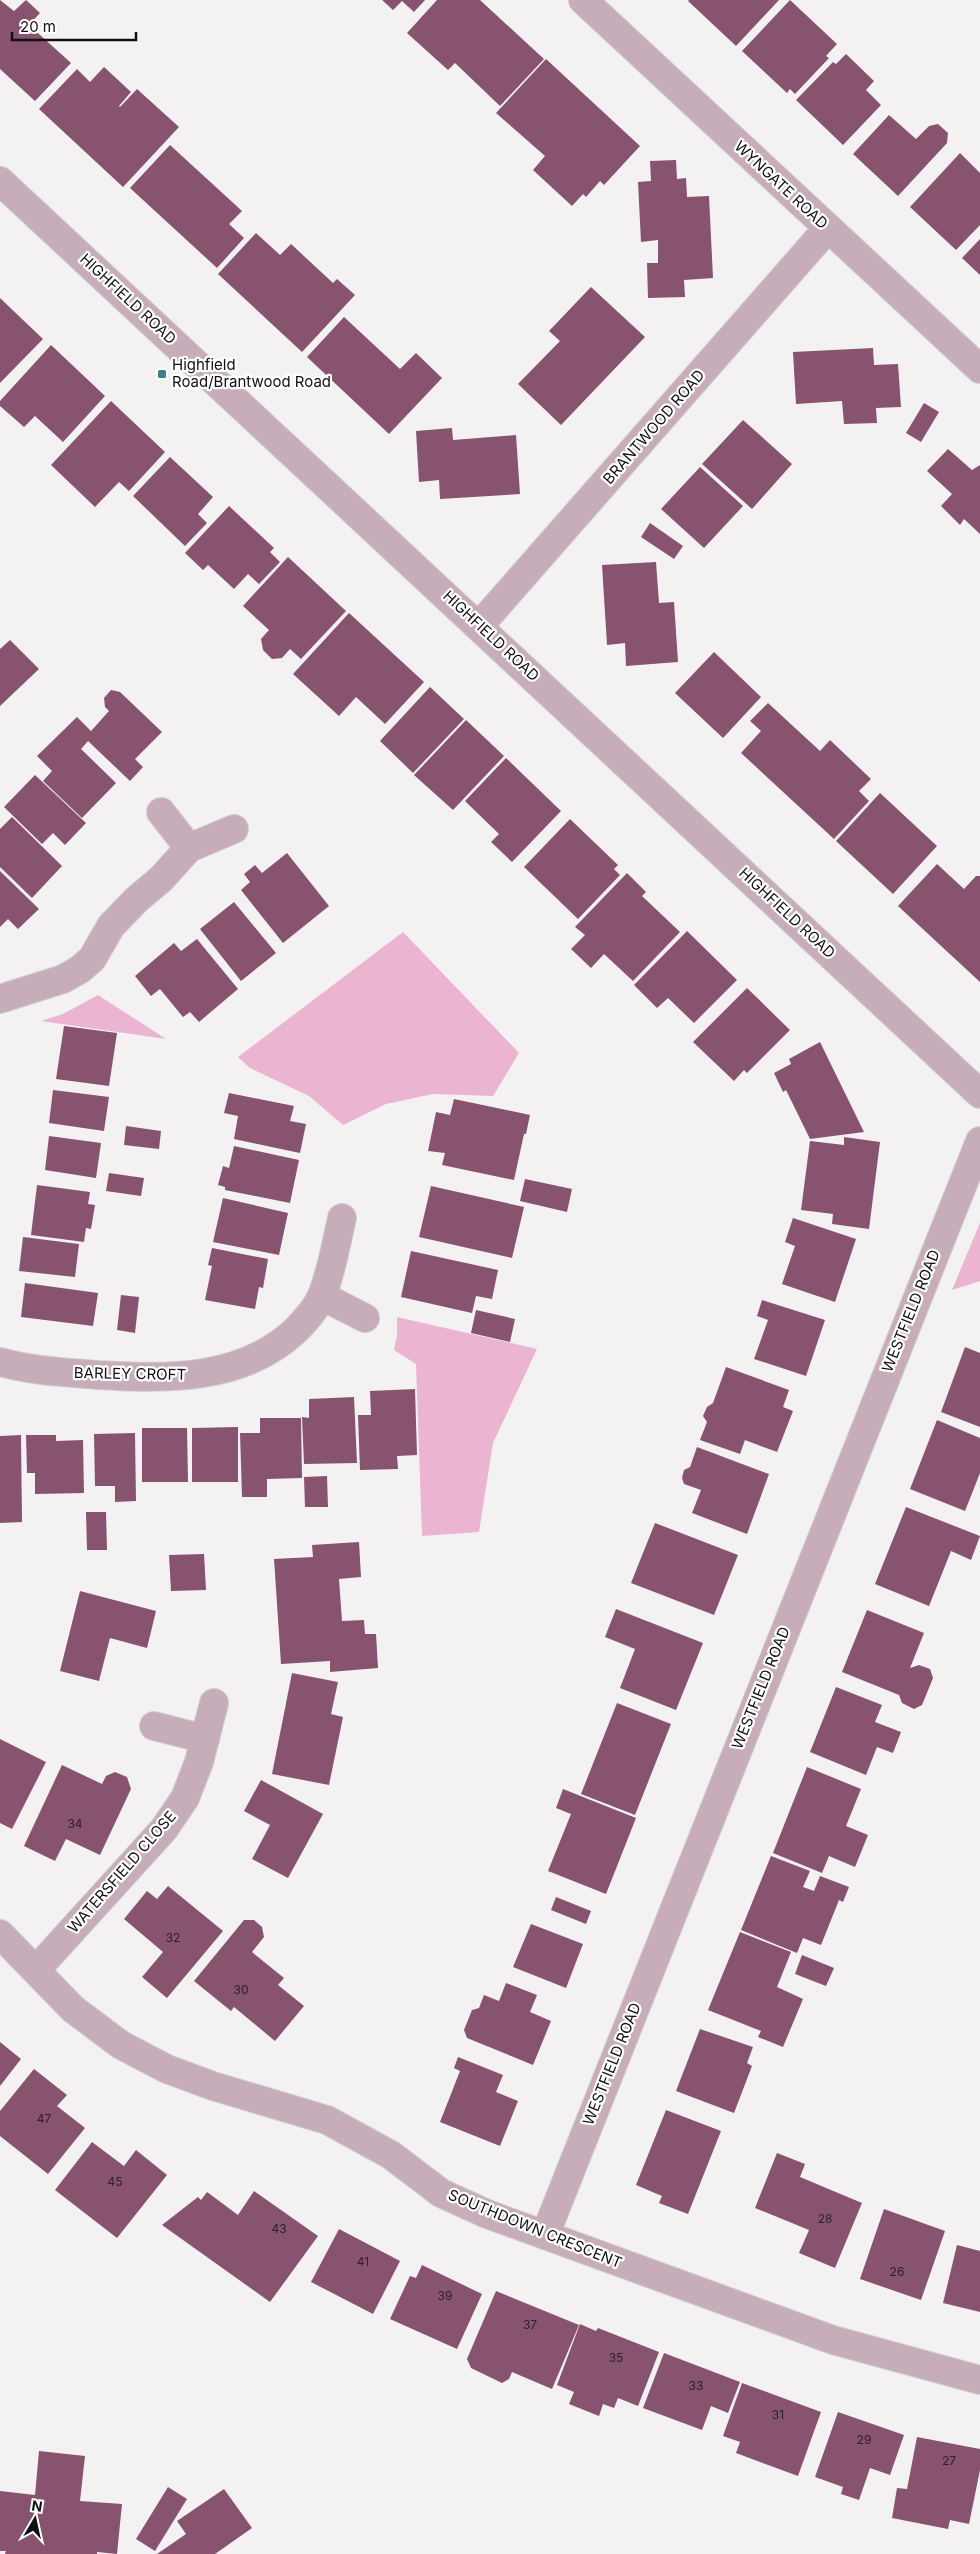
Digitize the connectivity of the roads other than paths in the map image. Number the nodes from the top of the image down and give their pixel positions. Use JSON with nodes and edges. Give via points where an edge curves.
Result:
{"nodes":[{"id":1,"x":583,"y":0,"type":"edge"},
{"id":2,"x":0,"y":180,"type":"edge"},
{"id":3,"x":828,"y":228,"type":"junction"},
{"id":4,"x":980,"y":369,"type":"edge"},
{"id":5,"x":479,"y":626,"type":"junction"},
{"id":6,"x":161,"y":812,"type":"dead end"},
{"id":7,"x":234,"y":829,"type":"dead end"},
{"id":8,"x":189,"y":848,"type":"junction"},
{"id":9,"x":0,"y":999,"type":"edge"},
{"id":10,"x":980,"y":1094,"type":"edge"},
{"id":11,"x":980,"y":1141,"type":"edge"},
{"id":12,"x":342,"y":1218,"type":"dead end"},
{"id":13,"x":322,"y":1296,"type":"junction"},
{"id":14,"x":365,"y":1318,"type":"dead end"},
{"id":15,"x":0,"y":1362,"type":"edge"},
{"id":16,"x":214,"y":1703,"type":"dead end"},
{"id":17,"x":154,"y":1726,"type":"dead end"},
{"id":18,"x":205,"y":1739,"type":"junction"},
{"id":19,"x":0,"y":1934,"type":"edge"},
{"id":20,"x":36,"y":1970,"type":"junction"},
{"id":21,"x":545,"y":2235,"type":"junction"},
{"id":22,"x":980,"y":2380,"type":"edge"}],
"edges":[{"from":1,"to":3,"type":"street","name":"WYNGATE ROAD"},
{"from":2,"to":5,"type":"street","name":"HIGHFIELD ROAD"},
{"from":3,"to":4,"type":"street","name":"WYNGATE ROAD"},
{"from":3,"to":5,"type":"street","name":"BRANTWOOD ROAD"},
{"from":5,"to":10,"type":"street","name":"HIGHFIELD ROAD"},
{"from":6,"to":8,"type":"street"},
{"from":7,"to":8,"type":"street"},
{"from":8,"to":9,"type":"street","via":[[112,926],[92,959],[79,970],[63,979]]},
{"from":11,"to":21,"type":"street","name":"WESTFIELD ROAD"},
{"from":12,"to":13,"type":"street","name":"BARLEY CROFT"},
{"from":13,"to":14,"type":"street"},
{"from":13,"to":15,"type":"street","name":"BARLEY CROFT","via":[[305,1321],[281,1343],[256,1359],[224,1370],[187,1376],[132,1376],[34,1371]]},
{"from":16,"to":18,"type":"street","name":"WATERSFIELD CLOSE"},
{"from":17,"to":18,"type":"street"},
{"from":18,"to":20,"type":"street","name":"WATERSFIELD CLOSE","via":[[185,1798],[164,1829]]},
{"from":19,"to":20,"type":"street","name":"SOUTHDOWN CRESCENT"},
{"from":20,"to":21,"type":"street","name":"SOUTHDOWN CRESCENT","via":[[73,2009],[121,2046],[167,2069],[212,2086],[327,2120],[391,2155],[442,2193]]},
{"from":21,"to":22,"type":"street","name":"SOUTHDOWN CRESCENT","via":[[833,2340]]}]}
